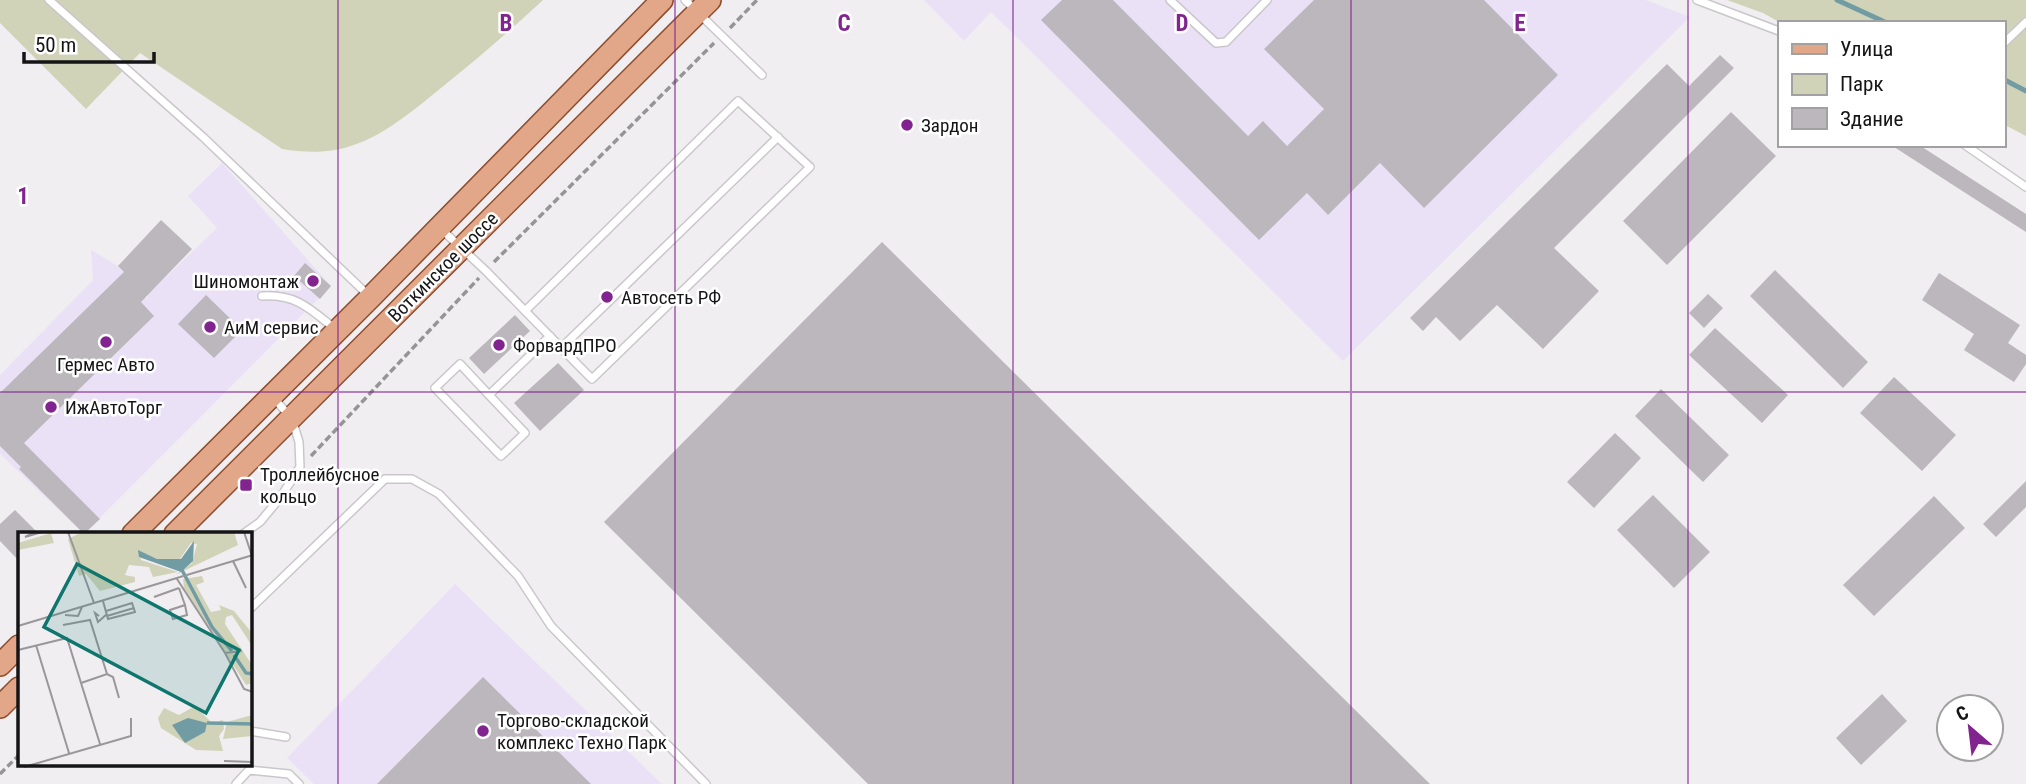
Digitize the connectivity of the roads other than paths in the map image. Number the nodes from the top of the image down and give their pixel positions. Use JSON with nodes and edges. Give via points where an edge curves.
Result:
{"nodes":[{"id":1,"x":49,"y":0,"type":"edge"},
{"id":2,"x":662,"y":0,"type":"edge"},
{"id":3,"x":1170,"y":0,"type":"edge"},
{"id":4,"x":1267,"y":0,"type":"edge"},
{"id":5,"x":1697,"y":0,"type":"edge"},
{"id":6,"x":697,"y":4,"type":"edge"},
{"id":7,"x":2026,"y":22,"type":"edge"},
{"id":8,"x":1778,"y":31,"type":"edge"},
{"id":9,"x":2005,"y":42,"type":"edge"},
{"id":10,"x":762,"y":75,"type":"dead end"},
{"id":11,"x":778,"y":138,"type":"junction"},
{"id":12,"x":1968,"y":147,"type":"edge"},
{"id":13,"x":2026,"y":187,"type":"edge"},
{"id":14,"x":440,"y":227,"type":"junction"},
{"id":15,"x":462,"y":248,"type":"junction"},
{"id":16,"x":262,"y":296,"type":"dead end"},
{"id":17,"x":371,"y":298,"type":"junction"},
{"id":18,"x":525,"y":311,"type":"junction"},
{"id":19,"x":337,"y":331,"type":"junction"},
{"id":20,"x":550,"y":336,"type":"junction"},
{"id":21,"x":561,"y":348,"type":"junction"},
{"id":22,"x":489,"y":395,"type":"junction"},
{"id":23,"x":272,"y":396,"type":"junction"},
{"id":24,"x":292,"y":419,"type":"junction"},
{"id":25,"x":135,"y":532,"type":"edge"},
{"id":26,"x":177,"y":532,"type":"edge"},
{"id":27,"x":246,"y":532,"type":"edge"},
{"id":28,"x":252,"y":607,"type":"edge"},
{"id":29,"x":18,"y":647,"type":"edge"},
{"id":30,"x":0,"y":665,"type":"edge"},
{"id":31,"x":252,"y":731,"type":"edge"},
{"id":32,"x":286,"y":737,"type":"dead end"},
{"id":33,"x":236,"y":784,"type":"edge"},
{"id":34,"x":299,"y":784,"type":"edge"},
{"id":35,"x":706,"y":784,"type":"edge"}],
"edges":[{"from":1,"to":17,"type":"lane","via":[[203,137]]},
{"from":2,"to":14,"type":"main road","name":"Воткинское шоссе"},
{"from":3,"to":4,"type":"lane","via":[[1216,43],[1226,42]]},
{"from":5,"to":8,"type":"lane"},
{"from":6,"to":10,"type":"lane"},
{"from":6,"to":15,"type":"main road","name":"Воткинское шоссе"},
{"from":7,"to":9,"type":"lane"},
{"from":11,"to":18,"type":"lane","via":[[738,101]]},
{"from":11,"to":21,"type":"lane"},
{"from":11,"to":21,"type":"lane","via":[[810,167],[602,370],[592,379]]},
{"from":12,"to":13,"type":"lane"},
{"from":14,"to":15,"type":"lane"},
{"from":14,"to":17,"type":"main road","name":"Воткинское шоссе"},
{"from":15,"to":18,"type":"lane"},
{"from":15,"to":24,"type":"main road","name":"Воткинское шоссе"},
{"from":16,"to":19,"type":"lane","via":[[280,295],[303,303]]},
{"from":17,"to":19,"type":"main road","name":"Воткинское шоссе"},
{"from":18,"to":20,"type":"lane"},
{"from":19,"to":23,"type":"main road","name":"Воткинское шоссе"},
{"from":20,"to":21,"type":"lane"},
{"from":20,"to":22,"type":"lane"},
{"from":22,"to":22,"type":"lane","via":[[525,433],[501,456],[435,388],[460,364]]},
{"from":23,"to":24,"type":"lane"},
{"from":23,"to":25,"type":"main road","name":"Воткинское шоссе"},
{"from":24,"to":26,"type":"main road","name":"Воткинское шоссе"},
{"from":24,"to":27,"type":"lane","via":[[300,467],[260,522]]},
{"from":28,"to":35,"type":"lane","via":[[386,479],[412,479],[439,494],[518,576],[551,626]]},
{"from":29,"to":30,"type":"main road"},
{"from":31,"to":32,"type":"lane"},
{"from":33,"to":34,"type":"lane","via":[[250,770],[289,774]]}]}
